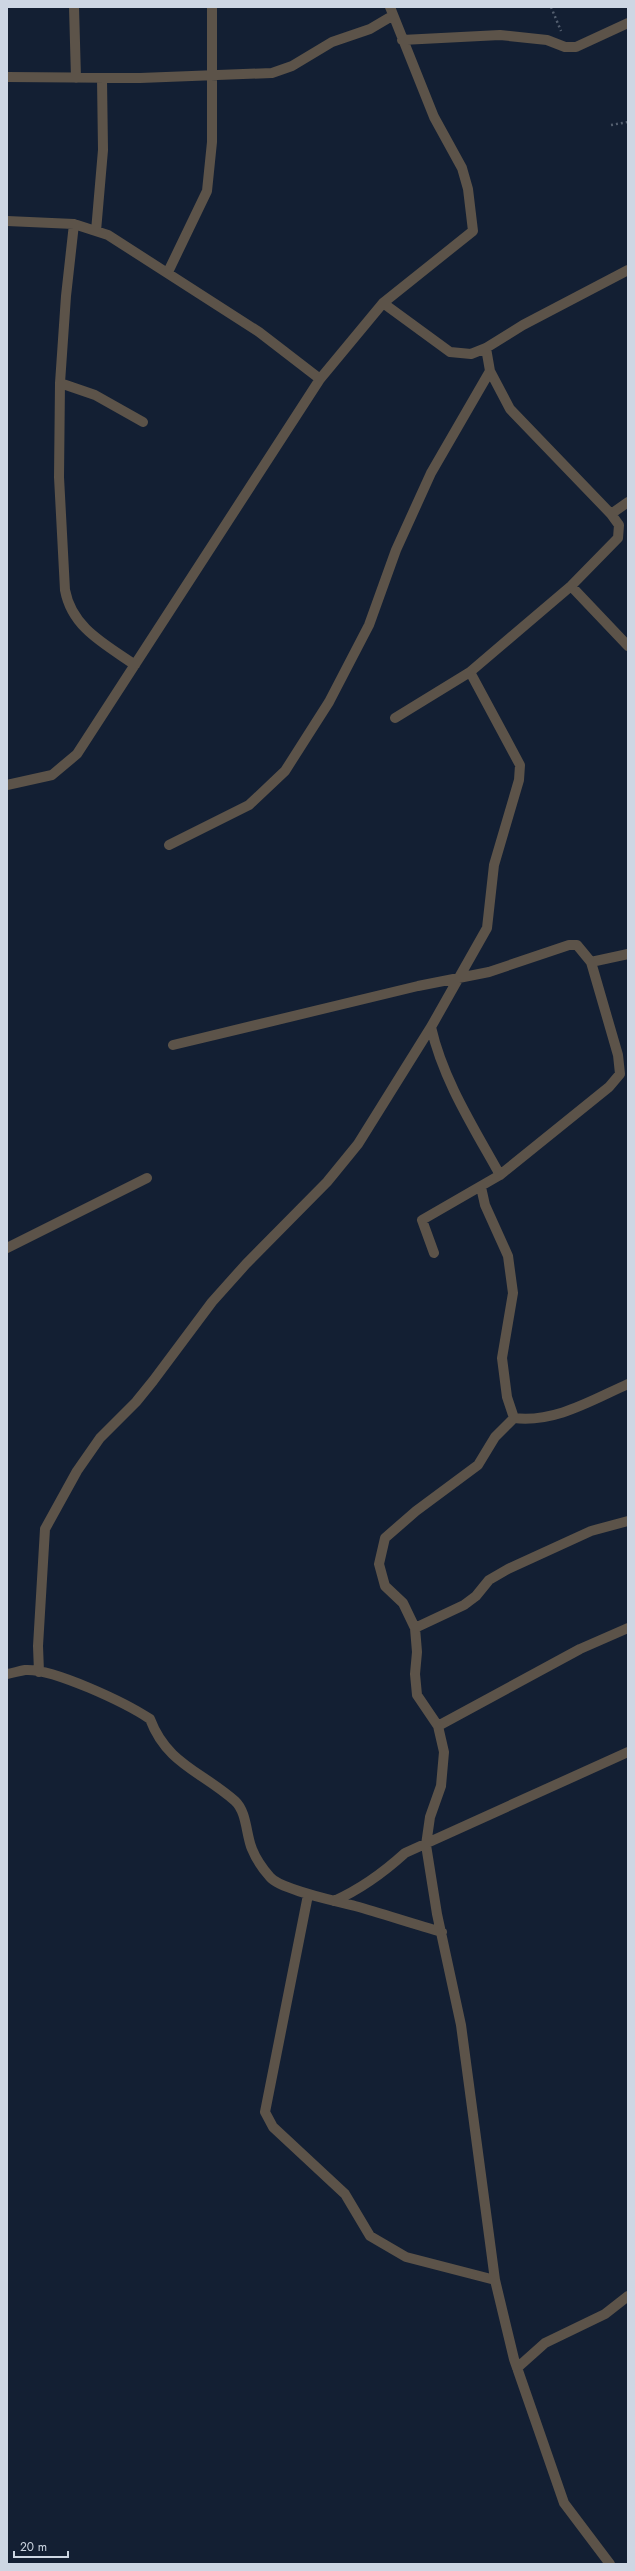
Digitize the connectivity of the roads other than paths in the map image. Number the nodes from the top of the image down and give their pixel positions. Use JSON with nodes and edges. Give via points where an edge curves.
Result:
{"nodes":[{"id":1,"x":74,"y":7,"type":"edge"},
{"id":2,"x":212,"y":7,"type":"edge"},
{"id":3,"x":391,"y":11,"type":"edge"},
{"id":4,"x":628,"y":23,"type":"edge"},
{"id":5,"x":402,"y":40,"type":"junction"},
{"id":6,"x":212,"y":74,"type":"junction"},
{"id":7,"x":7,"y":77,"type":"edge"},
{"id":8,"x":76,"y":78,"type":"junction"},
{"id":9,"x":102,"y":79,"type":"junction"},
{"id":10,"x":7,"y":222,"type":"edge"},
{"id":11,"x":74,"y":224,"type":"junction"},
{"id":12,"x":96,"y":231,"type":"junction"},
{"id":13,"x":628,"y":270,"type":"edge"},
{"id":14,"x":168,"y":272,"type":"junction"},
{"id":15,"x":383,"y":303,"type":"junction"},
{"id":16,"x":486,"y":348,"type":"junction"},
{"id":17,"x":490,"y":371,"type":"junction"},
{"id":18,"x":320,"y":379,"type":"junction"},
{"id":19,"x":60,"y":383,"type":"junction"},
{"id":20,"x":143,"y":422,"type":"dead end"},
{"id":21,"x":628,"y":502,"type":"edge"},
{"id":22,"x":611,"y":514,"type":"junction"},
{"id":23,"x":571,"y":586,"type":"junction"},
{"id":24,"x":628,"y":646,"type":"edge"},
{"id":25,"x":135,"y":665,"type":"junction"},
{"id":26,"x":470,"y":672,"type":"junction"},
{"id":27,"x":395,"y":718,"type":"dead end"},
{"id":28,"x":7,"y":785,"type":"edge"},
{"id":29,"x":169,"y":845,"type":"dead end"},
{"id":30,"x":628,"y":954,"type":"edge"},
{"id":31,"x":591,"y":962,"type":"junction"},
{"id":32,"x":456,"y":980,"type":"junction"},
{"id":33,"x":431,"y":1027,"type":"junction"},
{"id":34,"x":173,"y":1045,"type":"dead end"},
{"id":35,"x":624,"y":1077,"type":"edge"},
{"id":36,"x":500,"y":1175,"type":"junction"},
{"id":37,"x":147,"y":1178,"type":"dead end"},
{"id":38,"x":481,"y":1187,"type":"junction"},
{"id":39,"x":7,"y":1248,"type":"edge"},
{"id":40,"x":434,"y":1253,"type":"dead end"},
{"id":41,"x":628,"y":1384,"type":"edge"},
{"id":42,"x":514,"y":1418,"type":"junction"},
{"id":43,"x":628,"y":1521,"type":"edge"},
{"id":44,"x":415,"y":1628,"type":"junction"},
{"id":45,"x":628,"y":1628,"type":"edge"},
{"id":46,"x":39,"y":1672,"type":"junction"},
{"id":47,"x":7,"y":1674,"type":"edge"},
{"id":48,"x":438,"y":1726,"type":"junction"},
{"id":49,"x":628,"y":1752,"type":"edge"},
{"id":50,"x":426,"y":1845,"type":"junction"},
{"id":51,"x":308,"y":1894,"type":"junction"},
{"id":52,"x":334,"y":1901,"type":"junction"},
{"id":53,"x":442,"y":1932,"type":"junction"},
{"id":54,"x":495,"y":2280,"type":"junction"},
{"id":55,"x":628,"y":2296,"type":"edge"},
{"id":56,"x":517,"y":2368,"type":"junction"},
{"id":57,"x":610,"y":2564,"type":"edge"}],
"edges":[{"from":1,"to":8,"type":"street"},
{"from":2,"to":6,"type":"street"},
{"from":3,"to":5,"type":"street"},
{"from":3,"to":6,"type":"street","via":[[370,29],[324,45],[280,71]]},
{"from":4,"to":5,"type":"street","via":[[576,47],[565,47],[547,40],[500,35]]},
{"from":5,"to":15,"type":"street","via":[[434,117],[462,168],[468,189],[473,231]]},
{"from":6,"to":9,"type":"street","via":[[172,78]]},
{"from":6,"to":14,"type":"street","via":[[212,142],[207,191]]},
{"from":7,"to":8,"type":"street"},
{"from":8,"to":9,"type":"street"},
{"from":9,"to":12,"type":"street","via":[[103,150]]},
{"from":10,"to":11,"type":"street"},
{"from":11,"to":12,"type":"street"},
{"from":11,"to":19,"type":"street"},
{"from":12,"to":14,"type":"street","via":[[108,235]]},
{"from":13,"to":16,"type":"street","via":[[523,325]]},
{"from":14,"to":18,"type":"street","via":[[259,332]]},
{"from":15,"to":16,"type":"street","via":[[450,352],[471,354]]},
{"from":15,"to":18,"type":"street"},
{"from":16,"to":17,"type":"street"},
{"from":17,"to":22,"type":"street","via":[[510,409]]},
{"from":17,"to":29,"type":"street","via":[[431,473],[396,550],[369,625],[329,702],[285,771],[249,805]]},
{"from":18,"to":25,"type":"street"},
{"from":19,"to":20,"type":"street","via":[[95,395]]},
{"from":19,"to":25,"type":"street","via":[[61,540],[68,602],[83,628]]},
{"from":21,"to":22,"type":"street"},
{"from":22,"to":23,"type":"street","via":[[619,525],[618,538]]},
{"from":23,"to":24,"type":"street"},
{"from":23,"to":26,"type":"street"},
{"from":25,"to":28,"type":"street","via":[[98,725],[67,765],[45,778]]},
{"from":26,"to":27,"type":"street"},
{"from":26,"to":32,"type":"street","via":[[520,765],[520,780],[494,865],[487,928]]},
{"from":30,"to":31,"type":"street"},
{"from":31,"to":32,"type":"street","via":[[577,945],[569,945],[489,972]]},
{"from":31,"to":35,"type":"street"},
{"from":32,"to":33,"type":"street"},
{"from":32,"to":34,"type":"street","via":[[418,986]]},
{"from":33,"to":36,"type":"street","via":[[436,1052],[466,1114]]},
{"from":33,"to":46,"type":"street","via":[[358,1144],[327,1182],[212,1302],[149,1386],[100,1438],[77,1471],[44,1529]]},
{"from":35,"to":36,"type":"street"},
{"from":36,"to":38,"type":"street"},
{"from":37,"to":39,"type":"street"},
{"from":38,"to":40,"type":"street","via":[[422,1220]]},
{"from":38,"to":42,"type":"street","via":[[485,1205],[508,1256],[513,1293],[502,1358],[506,1397]]},
{"from":41,"to":42,"type":"street","via":[[564,1413],[530,1420]]},
{"from":42,"to":44,"type":"street","via":[[495,1437],[478,1465],[416,1511],[385,1538],[379,1564],[385,1586],[402,1603]]},
{"from":43,"to":44,"type":"street","via":[[591,1531],[508,1569],[488,1580],[476,1596],[464,1605]]},
{"from":44,"to":48,"type":"street","via":[[417,1652],[414,1674],[417,1694]]},
{"from":45,"to":48,"type":"street","via":[[580,1650]]},
{"from":46,"to":47,"type":"street","via":[[25,1670]]},
{"from":46,"to":51,"type":"street","via":[[99,1693],[150,1719],[157,1737],[177,1760],[237,1802],[252,1848],[271,1879]]},
{"from":48,"to":50,"type":"street","via":[[444,1752],[441,1786],[430,1817]]},
{"from":49,"to":50,"type":"street"},
{"from":50,"to":52,"type":"street","via":[[405,1853],[388,1869],[356,1891]]},
{"from":50,"to":53,"type":"street"},
{"from":51,"to":52,"type":"street"},
{"from":51,"to":54,"type":"street","via":[[265,2112],[273,2127],[345,2194],[370,2236],[406,2257]]},
{"from":52,"to":53,"type":"street"},
{"from":53,"to":54,"type":"street","via":[[461,2025]]},
{"from":54,"to":56,"type":"street"},
{"from":55,"to":56,"type":"street","via":[[605,2314],[545,2343]]},
{"from":56,"to":57,"type":"street","via":[[564,2503]]}]}
